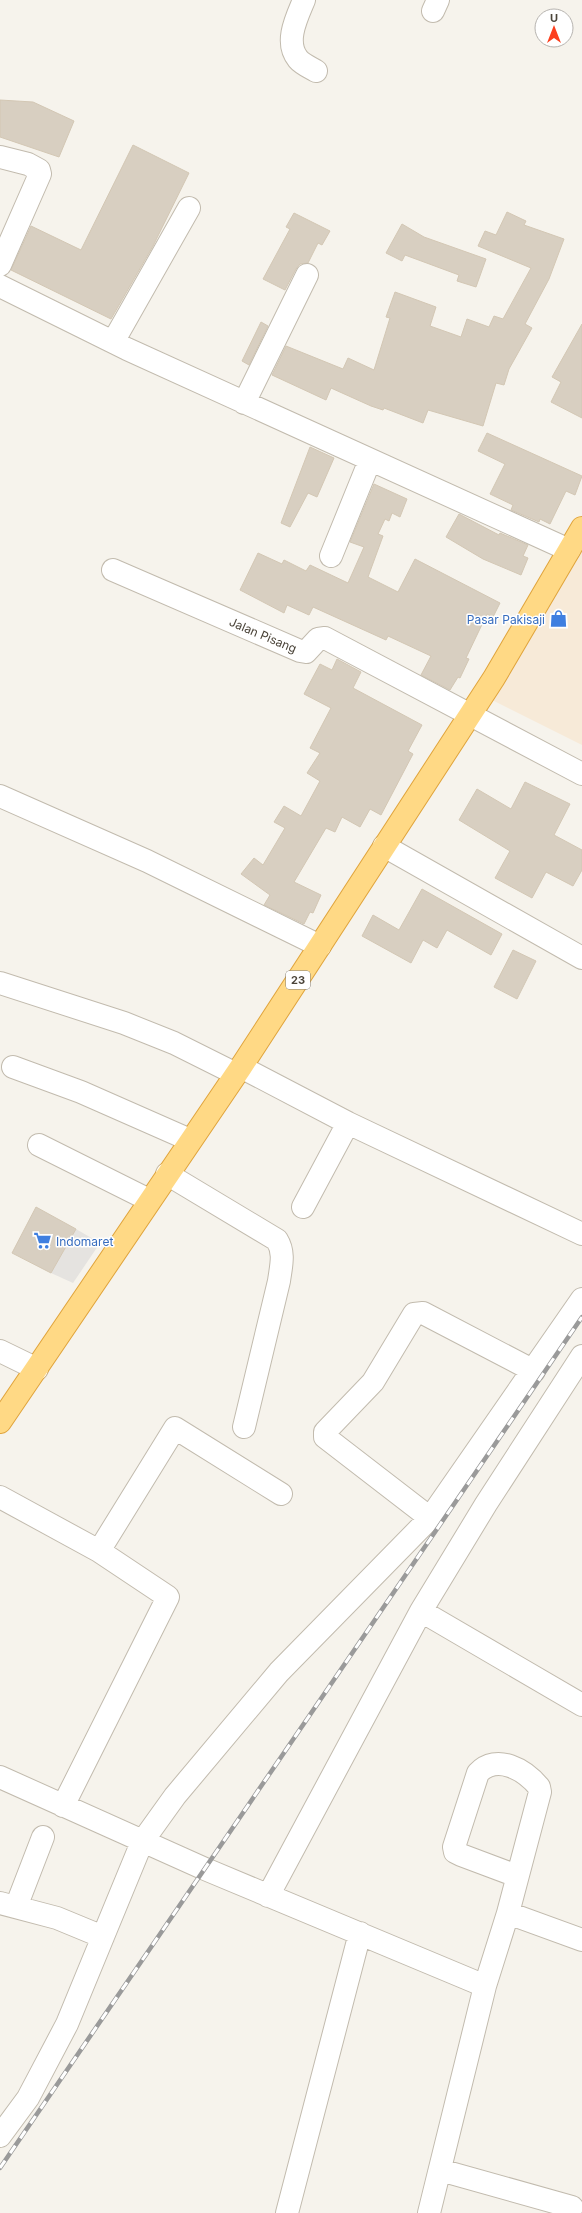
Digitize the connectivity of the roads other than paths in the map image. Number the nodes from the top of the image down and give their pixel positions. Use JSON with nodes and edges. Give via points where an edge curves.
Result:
{"nodes":[{"id":1,"x":304,"y":0,"type":"edge"},
{"id":2,"x":316,"y":71,"type":"dead end"},
{"id":3,"x":0,"y":158,"type":"edge"},
{"id":4,"x":189,"y":208,"type":"dead end"},
{"id":5,"x":0,"y":265,"type":"edge"},
{"id":6,"x":307,"y":275,"type":"dead end"},
{"id":7,"x":0,"y":286,"type":"edge"},
{"id":8,"x":113,"y":342,"type":"junction"},
{"id":9,"x":244,"y":403,"type":"junction"},
{"id":10,"x":370,"y":460,"type":"junction"},
{"id":11,"x":582,"y":528,"type":"edge"},
{"id":12,"x":569,"y":550,"type":"junction"},
{"id":13,"x":331,"y":556,"type":"dead end"},
{"id":14,"x":113,"y":570,"type":"dead end"},
{"id":15,"x":469,"y":714,"type":"junction"},
{"id":16,"x":582,"y":774,"type":"edge"},
{"id":17,"x":0,"y":796,"type":"edge"},
{"id":18,"x":384,"y":846,"type":"junction"},
{"id":19,"x":320,"y":946,"type":"junction"},
{"id":20,"x":582,"y":958,"type":"edge"},
{"id":21,"x":0,"y":983,"type":"edge"},
{"id":22,"x":13,"y":1067,"type":"dead end"},
{"id":23,"x":239,"y":1071,"type":"junction"},
{"id":24,"x":348,"y":1123,"type":"junction"},
{"id":25,"x":190,"y":1140,"type":"junction"},
{"id":26,"x":39,"y":1145,"type":"dead end"},
{"id":27,"x":167,"y":1174,"type":"junction"},
{"id":28,"x":149,"y":1200,"type":"junction"},
{"id":29,"x":303,"y":1207,"type":"dead end"},
{"id":30,"x":582,"y":1234,"type":"edge"},
{"id":31,"x":582,"y":1299,"type":"edge"},
{"id":32,"x":0,"y":1351,"type":"edge"},
{"id":33,"x":582,"y":1356,"type":"edge"},
{"id":34,"x":37,"y":1369,"type":"junction"},
{"id":35,"x":534,"y":1371,"type":"junction"},
{"id":36,"x":0,"y":1422,"type":"edge"},
{"id":37,"x":244,"y":1427,"type":"dead end"},
{"id":38,"x":281,"y":1494,"type":"dead end"},
{"id":39,"x":0,"y":1497,"type":"edge"},
{"id":40,"x":430,"y":1518,"type":"junction"},
{"id":41,"x":99,"y":1551,"type":"junction"},
{"id":42,"x":421,"y":1610,"type":"junction"},
{"id":43,"x":582,"y":1705,"type":"edge"},
{"id":44,"x":0,"y":1777,"type":"edge"},
{"id":45,"x":63,"y":1806,"type":"junction"},
{"id":46,"x":43,"y":1837,"type":"dead end"},
{"id":47,"x":142,"y":1842,"type":"junction"},
{"id":48,"x":517,"y":1876,"type":"junction"},
{"id":49,"x":268,"y":1896,"type":"junction"},
{"id":50,"x":8,"y":1905,"type":"edge"},
{"id":51,"x":508,"y":1913,"type":"junction"},
{"id":52,"x":360,"y":1933,"type":"junction"},
{"id":53,"x":580,"y":1933,"type":"edge"},
{"id":54,"x":103,"y":1937,"type":"junction"},
{"id":55,"x":485,"y":1986,"type":"junction"},
{"id":56,"x":0,"y":2136,"type":"edge"},
{"id":57,"x":440,"y":2170,"type":"junction"},
{"id":58,"x":572,"y":2206,"type":"dead end"},
{"id":59,"x":287,"y":2213,"type":"edge"},
{"id":60,"x":429,"y":2213,"type":"edge"}],
"edges":[{"from":1,"to":2,"type":"street","via":[[293,28],[292,50],[298,60]]},
{"from":3,"to":5,"type":"street","via":[[28,164],[39,170],[40,174]]},
{"from":4,"to":8,"type":"street"},
{"from":6,"to":9,"type":"street"},
{"from":7,"to":8,"type":"street"},
{"from":8,"to":9,"type":"street"},
{"from":9,"to":10,"type":"street"},
{"from":10,"to":12,"type":"street"},
{"from":10,"to":13,"type":"street"},
{"from":11,"to":12,"type":"highway","number":"23"},
{"from":12,"to":15,"type":"highway","number":"23","via":[[494,678]]},
{"from":14,"to":15,"type":"street","name":"Jalan Pisang","via":[[300,651],[306,652],[318,639],[325,638]]},
{"from":15,"to":16,"type":"street"},
{"from":15,"to":18,"type":"highway","number":"23"},
{"from":17,"to":19,"type":"street","via":[[147,861]]},
{"from":18,"to":19,"type":"highway","number":"23"},
{"from":18,"to":20,"type":"street"},
{"from":19,"to":23,"type":"highway","number":"23"},
{"from":21,"to":23,"type":"street","via":[[124,1023]]},
{"from":22,"to":25,"type":"street","via":[[81,1092]]},
{"from":23,"to":24,"type":"street"},
{"from":23,"to":25,"type":"highway","number":"23"},
{"from":24,"to":29,"type":"street"},
{"from":24,"to":30,"type":"street"},
{"from":25,"to":27,"type":"highway","number":"23"},
{"from":26,"to":28,"type":"street"},
{"from":27,"to":28,"type":"highway","number":"23"},
{"from":27,"to":37,"type":"street","via":[[277,1240],[281,1247],[279,1281]]},
{"from":28,"to":34,"type":"highway","number":"23"},
{"from":31,"to":35,"type":"street"},
{"from":32,"to":34,"type":"street"},
{"from":33,"to":42,"type":"street"},
{"from":34,"to":36,"type":"highway","number":"23"},
{"from":35,"to":40,"type":"street"},
{"from":35,"to":40,"type":"street","via":[[423,1313],[414,1314],[373,1382],[325,1432],[325,1437]]},
{"from":38,"to":41,"type":"street","via":[[175,1428]]},
{"from":39,"to":41,"type":"street"},
{"from":40,"to":47,"type":"street","via":[[279,1672],[175,1796]]},
{"from":41,"to":45,"type":"street","via":[[168,1597]]},
{"from":42,"to":43,"type":"street"},
{"from":42,"to":49,"type":"street"},
{"from":44,"to":45,"type":"street"},
{"from":45,"to":47,"type":"street"},
{"from":46,"to":50,"type":"street"},
{"from":47,"to":49,"type":"street"},
{"from":47,"to":54,"type":"street"},
{"from":48,"to":48,"type":"street","via":[[539,1787],[524,1771],[495,1762],[485,1766],[478,1773],[454,1847],[455,1852],[462,1856]]},
{"from":48,"to":51,"type":"street"},
{"from":49,"to":52,"type":"street"},
{"from":50,"to":54,"type":"street","via":[[57,1918]]},
{"from":51,"to":53,"type":"street"},
{"from":51,"to":55,"type":"street"},
{"from":52,"to":55,"type":"street"},
{"from":52,"to":59,"type":"street"},
{"from":54,"to":56,"type":"street","via":[[67,2024],[28,2098]]},
{"from":55,"to":57,"type":"street"},
{"from":57,"to":58,"type":"street"},
{"from":57,"to":60,"type":"street"}]}
